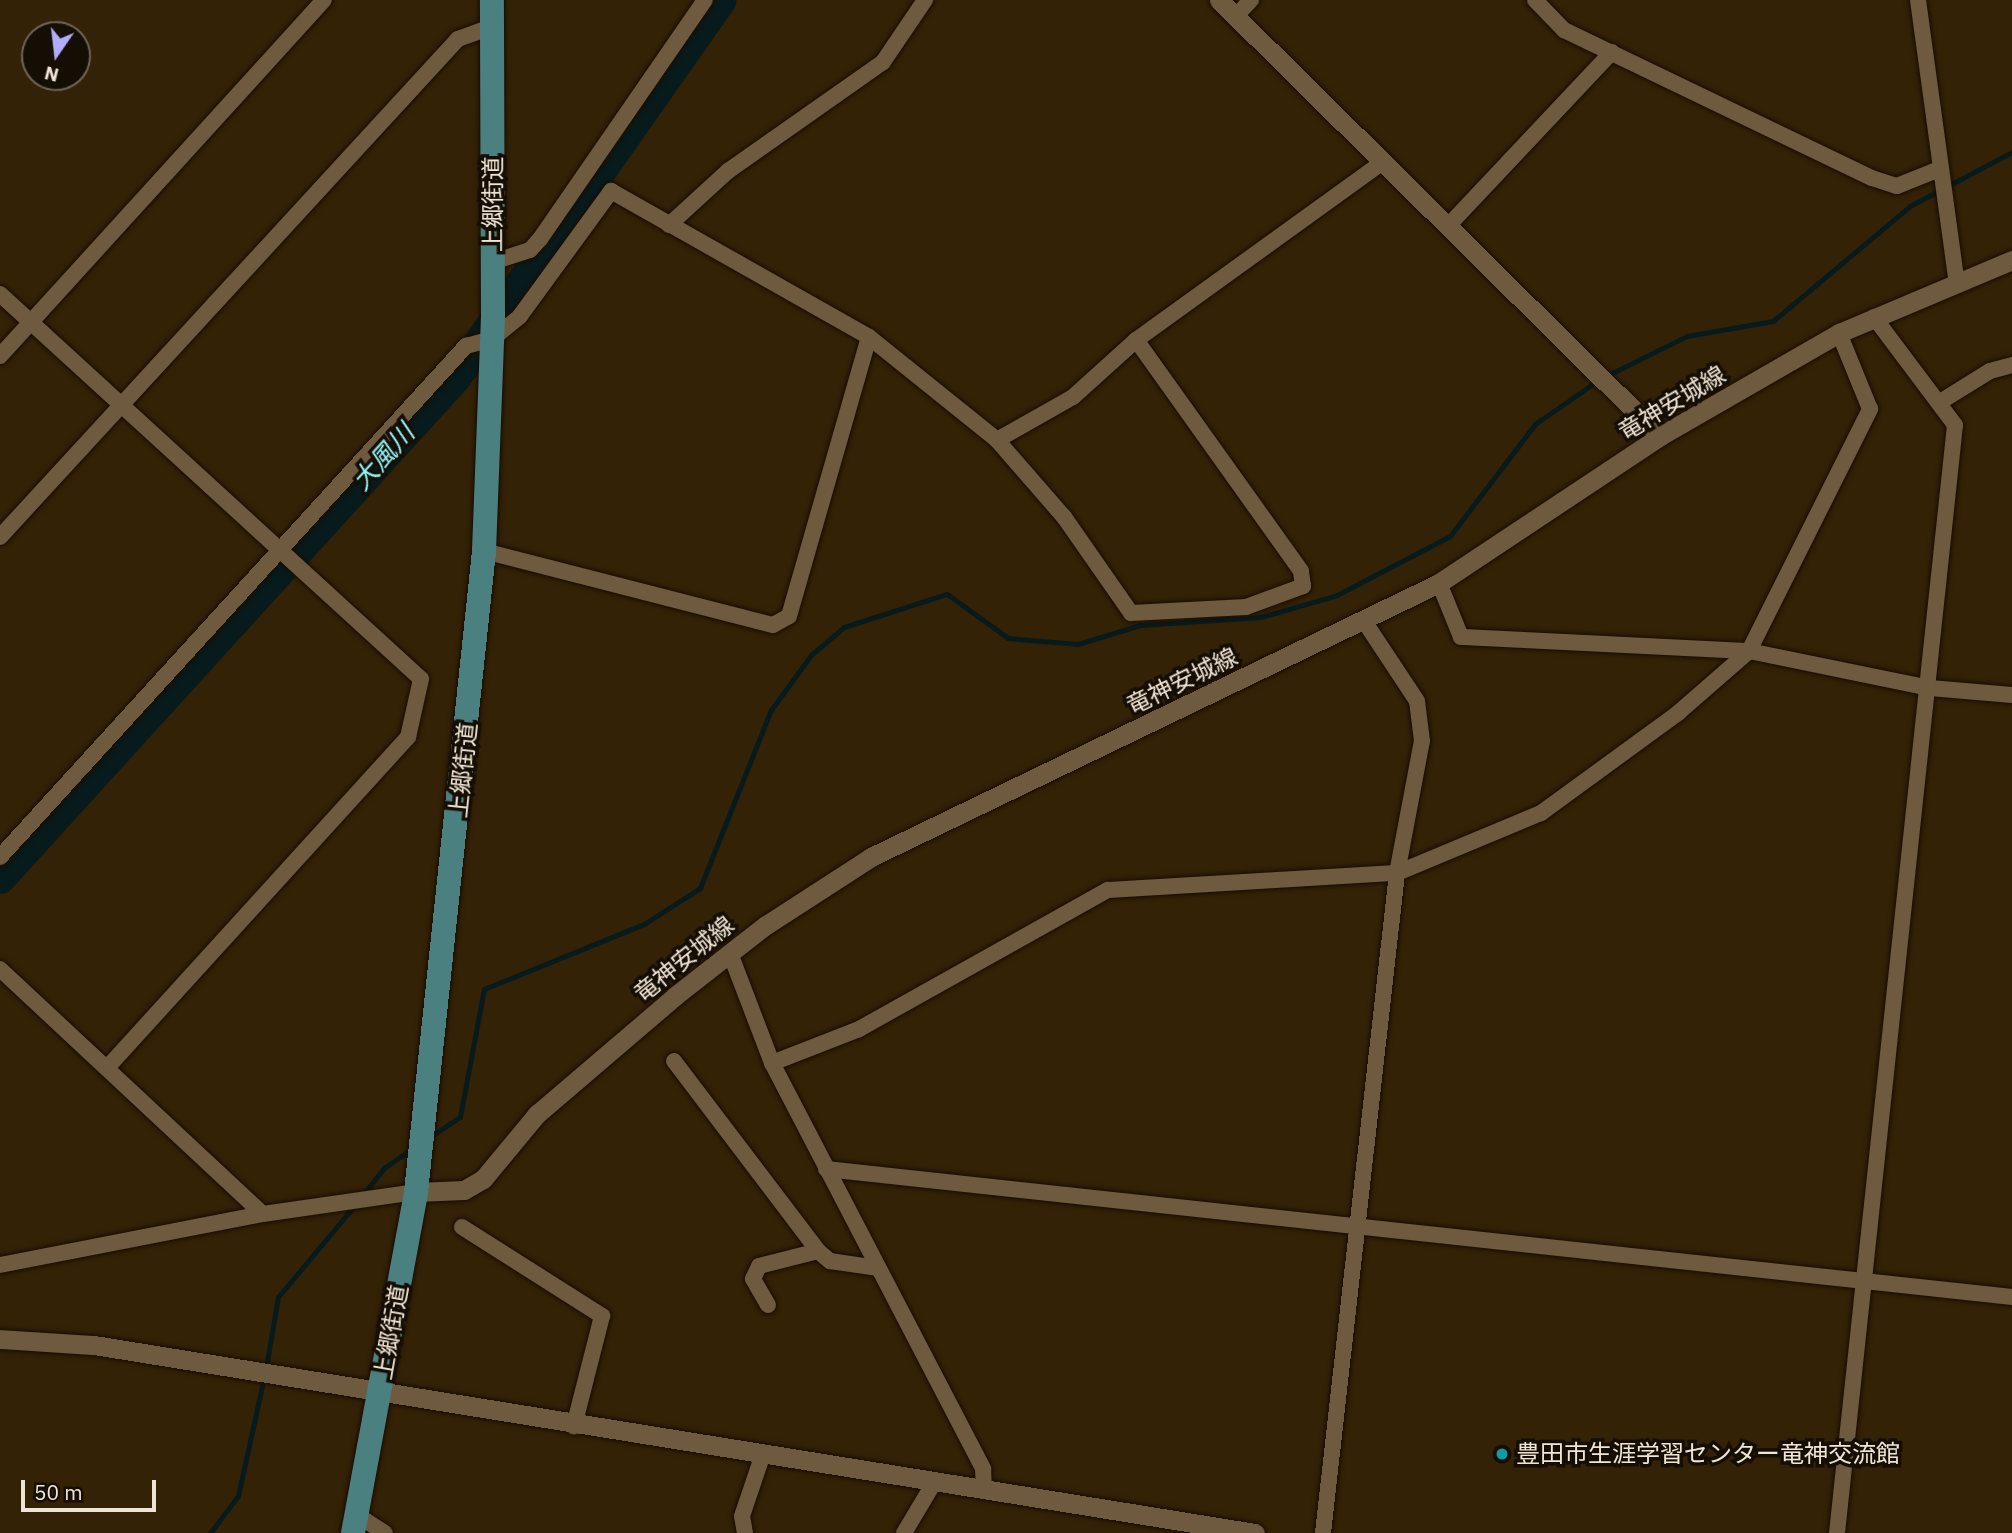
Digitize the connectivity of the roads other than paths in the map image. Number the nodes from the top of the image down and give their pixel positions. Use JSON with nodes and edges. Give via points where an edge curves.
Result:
{"nodes":[{"id":1,"x":324,"y":0,"type":"edge"},
{"id":2,"x":492,"y":0,"type":"edge"},
{"id":3,"x":705,"y":0,"type":"edge"},
{"id":4,"x":925,"y":0,"type":"edge"},
{"id":5,"x":1219,"y":0,"type":"edge"},
{"id":6,"x":1251,"y":0,"type":"edge"},
{"id":7,"x":1535,"y":0,"type":"edge"},
{"id":8,"x":1918,"y":0,"type":"edge"},
{"id":9,"x":1236,"y":16,"type":"junction"},
{"id":10,"x":492,"y":26,"type":"junction"},
{"id":11,"x":1612,"y":52,"type":"junction"},
{"id":12,"x":1380,"y":164,"type":"junction"},
{"id":13,"x":1937,"y":170,"type":"junction"},
{"id":14,"x":668,"y":225,"type":"junction"},
{"id":15,"x":1448,"y":226,"type":"junction"},
{"id":16,"x":2012,"y":260,"type":"edge"},
{"id":17,"x":493,"y":262,"type":"junction"},
{"id":18,"x":1957,"y":284,"type":"junction"},
{"id":19,"x":0,"y":294,"type":"edge"},
{"id":20,"x":1874,"y":317,"type":"junction"},
{"id":21,"x":32,"y":322,"type":"junction"},
{"id":22,"x":1839,"y":333,"type":"junction"},
{"id":23,"x":869,"y":337,"type":"junction"},
{"id":24,"x":492,"y":339,"type":"junction"},
{"id":25,"x":1136,"y":341,"type":"junction"},
{"id":26,"x":0,"y":356,"type":"edge"},
{"id":27,"x":2012,"y":365,"type":"edge"},
{"id":28,"x":1940,"y":402,"type":"junction"},
{"id":29,"x":122,"y":405,"type":"junction"},
{"id":30,"x":1660,"y":436,"type":"junction"},
{"id":31,"x":997,"y":440,"type":"junction"},
{"id":32,"x":0,"y":537,"type":"edge"},
{"id":33,"x":484,"y":551,"type":"junction"},
{"id":34,"x":280,"y":554,"type":"junction"},
{"id":35,"x":1439,"y":583,"type":"junction"},
{"id":36,"x":1364,"y":621,"type":"junction"},
{"id":37,"x":1749,"y":651,"type":"junction"},
{"id":38,"x":1930,"y":688,"type":"junction"},
{"id":39,"x":2012,"y":695,"type":"edge"},
{"id":40,"x":0,"y":857,"type":"edge"},
{"id":41,"x":1397,"y":873,"type":"junction"},
{"id":42,"x":730,"y":953,"type":"junction"},
{"id":43,"x":0,"y":969,"type":"edge"},
{"id":44,"x":674,"y":1062,"type":"dead end"},
{"id":45,"x":772,"y":1063,"type":"junction"},
{"id":46,"x":108,"y":1067,"type":"junction"},
{"id":47,"x":826,"y":1169,"type":"junction"},
{"id":48,"x":416,"y":1192,"type":"junction"},
{"id":49,"x":263,"y":1214,"type":"junction"},
{"id":50,"x":462,"y":1227,"type":"dead end"},
{"id":51,"x":1360,"y":1228,"type":"junction"},
{"id":52,"x":818,"y":1251,"type":"junction"},
{"id":53,"x":0,"y":1265,"type":"edge"},
{"id":54,"x":878,"y":1268,"type":"junction"},
{"id":55,"x":1867,"y":1280,"type":"junction"},
{"id":56,"x":2012,"y":1297,"type":"edge"},
{"id":57,"x":768,"y":1305,"type":"dead end"},
{"id":58,"x":0,"y":1339,"type":"edge"},
{"id":59,"x":381,"y":1394,"type":"junction"},
{"id":60,"x":574,"y":1426,"type":"junction"},
{"id":61,"x":762,"y":1457,"type":"junction"},
{"id":62,"x":935,"y":1482,"type":"junction"},
{"id":63,"x":984,"y":1490,"type":"junction"},
{"id":64,"x":355,"y":1524,"type":"edge"},
{"id":65,"x":385,"y":1533,"type":"edge"},
{"id":66,"x":745,"y":1533,"type":"edge"},
{"id":67,"x":904,"y":1533,"type":"edge"},
{"id":68,"x":1255,"y":1533,"type":"edge"},
{"id":69,"x":1323,"y":1533,"type":"edge"},
{"id":70,"x":1837,"y":1533,"type":"edge"}],
"edges":[{"from":1,"to":21,"type":"street"},
{"from":2,"to":10,"type":"main road","name":"上郷街道"},
{"from":3,"to":17,"type":"street","via":[[540,239],[530,250]]},
{"from":4,"to":14,"type":"street","via":[[883,62],[728,171]]},
{"from":5,"to":9,"type":"street"},
{"from":6,"to":9,"type":"street"},
{"from":7,"to":11,"type":"street","via":[[1553,23]]},
{"from":8,"to":13,"type":"street"},
{"from":9,"to":12,"type":"street"},
{"from":10,"to":17,"type":"main road","name":"上郷街道"},
{"from":10,"to":29,"type":"street","via":[[458,39]]},
{"from":11,"to":13,"type":"street","via":[[1872,178],[1897,186]]},
{"from":11,"to":15,"type":"street"},
{"from":12,"to":15,"type":"street"},
{"from":12,"to":25,"type":"street"},
{"from":13,"to":18,"type":"street"},
{"from":14,"to":23,"type":"street"},
{"from":14,"to":24,"type":"street","via":[[611,191],[520,316]]},
{"from":15,"to":30,"type":"street"},
{"from":16,"to":18,"type":"street","name":"竜神安城線"},
{"from":17,"to":24,"type":"main road","name":"上郷街道"},
{"from":18,"to":20,"type":"street","name":"竜神安城線"},
{"from":19,"to":21,"type":"street"},
{"from":20,"to":22,"type":"street","name":"竜神安城線"},
{"from":20,"to":28,"type":"street"},
{"from":21,"to":26,"type":"street"},
{"from":21,"to":29,"type":"street"},
{"from":22,"to":30,"type":"street","name":"竜神安城線"},
{"from":22,"to":37,"type":"street","via":[[1870,410]]},
{"from":23,"to":31,"type":"street"},
{"from":23,"to":33,"type":"street","via":[[789,616],[773,625]]},
{"from":24,"to":33,"type":"main road","name":"上郷街道"},
{"from":24,"to":34,"type":"street","via":[[466,346]]},
{"from":25,"to":31,"type":"street","via":[[1073,397]]},
{"from":25,"to":31,"type":"street","via":[[1301,571],[1303,586],[1246,607],[1137,616]]},
{"from":27,"to":28,"type":"street","via":[[1990,371]]},
{"from":28,"to":38,"type":"street","via":[[1955,425]]},
{"from":29,"to":32,"type":"street"},
{"from":29,"to":34,"type":"street"},
{"from":30,"to":35,"type":"street","name":"竜神安城線"},
{"from":33,"to":48,"type":"main road","name":"上郷街道"},
{"from":34,"to":40,"type":"street"},
{"from":34,"to":46,"type":"street","via":[[421,679],[408,737]]},
{"from":35,"to":36,"type":"street","name":"竜神安城線"},
{"from":35,"to":37,"type":"street","via":[[1461,636]]},
{"from":36,"to":41,"type":"street","via":[[1417,702],[1422,741]]},
{"from":36,"to":42,"type":"street","name":"竜神安城線","via":[[871,857]]},
{"from":37,"to":38,"type":"street"},
{"from":37,"to":41,"type":"street","via":[[1678,713],[1541,813]]},
{"from":38,"to":39,"type":"street"},
{"from":38,"to":55,"type":"street"},
{"from":41,"to":45,"type":"street","via":[[1108,890],[859,1028]]},
{"from":41,"to":51,"type":"street"},
{"from":42,"to":45,"type":"street"},
{"from":42,"to":48,"type":"street","name":"竜神安城線","via":[[537,1114],[483,1179],[464,1190]]},
{"from":43,"to":46,"type":"street"},
{"from":44,"to":52,"type":"street"},
{"from":45,"to":47,"type":"street"},
{"from":46,"to":49,"type":"street"},
{"from":47,"to":51,"type":"street"},
{"from":47,"to":54,"type":"street"},
{"from":48,"to":49,"type":"street"},
{"from":48,"to":59,"type":"main road","name":"上郷街道"},
{"from":49,"to":53,"type":"street"},
{"from":50,"to":60,"type":"street","via":[[603,1316]]},
{"from":51,"to":55,"type":"street"},
{"from":51,"to":69,"type":"street"},
{"from":52,"to":54,"type":"street","via":[[830,1261]]},
{"from":52,"to":57,"type":"street","via":[[759,1266],[753,1279]]},
{"from":54,"to":63,"type":"street","via":[[983,1469]]},
{"from":55,"to":56,"type":"street"},
{"from":55,"to":70,"type":"street"},
{"from":58,"to":59,"type":"street","via":[[94,1345]]},
{"from":59,"to":60,"type":"street"},
{"from":59,"to":64,"type":"main road","name":"上郷街道"},
{"from":60,"to":61,"type":"street"},
{"from":61,"to":62,"type":"street"},
{"from":61,"to":66,"type":"street","via":[[742,1516]]},
{"from":62,"to":63,"type":"street"},
{"from":62,"to":67,"type":"street"},
{"from":63,"to":68,"type":"street"},
{"from":64,"to":65,"type":"street"}]}
